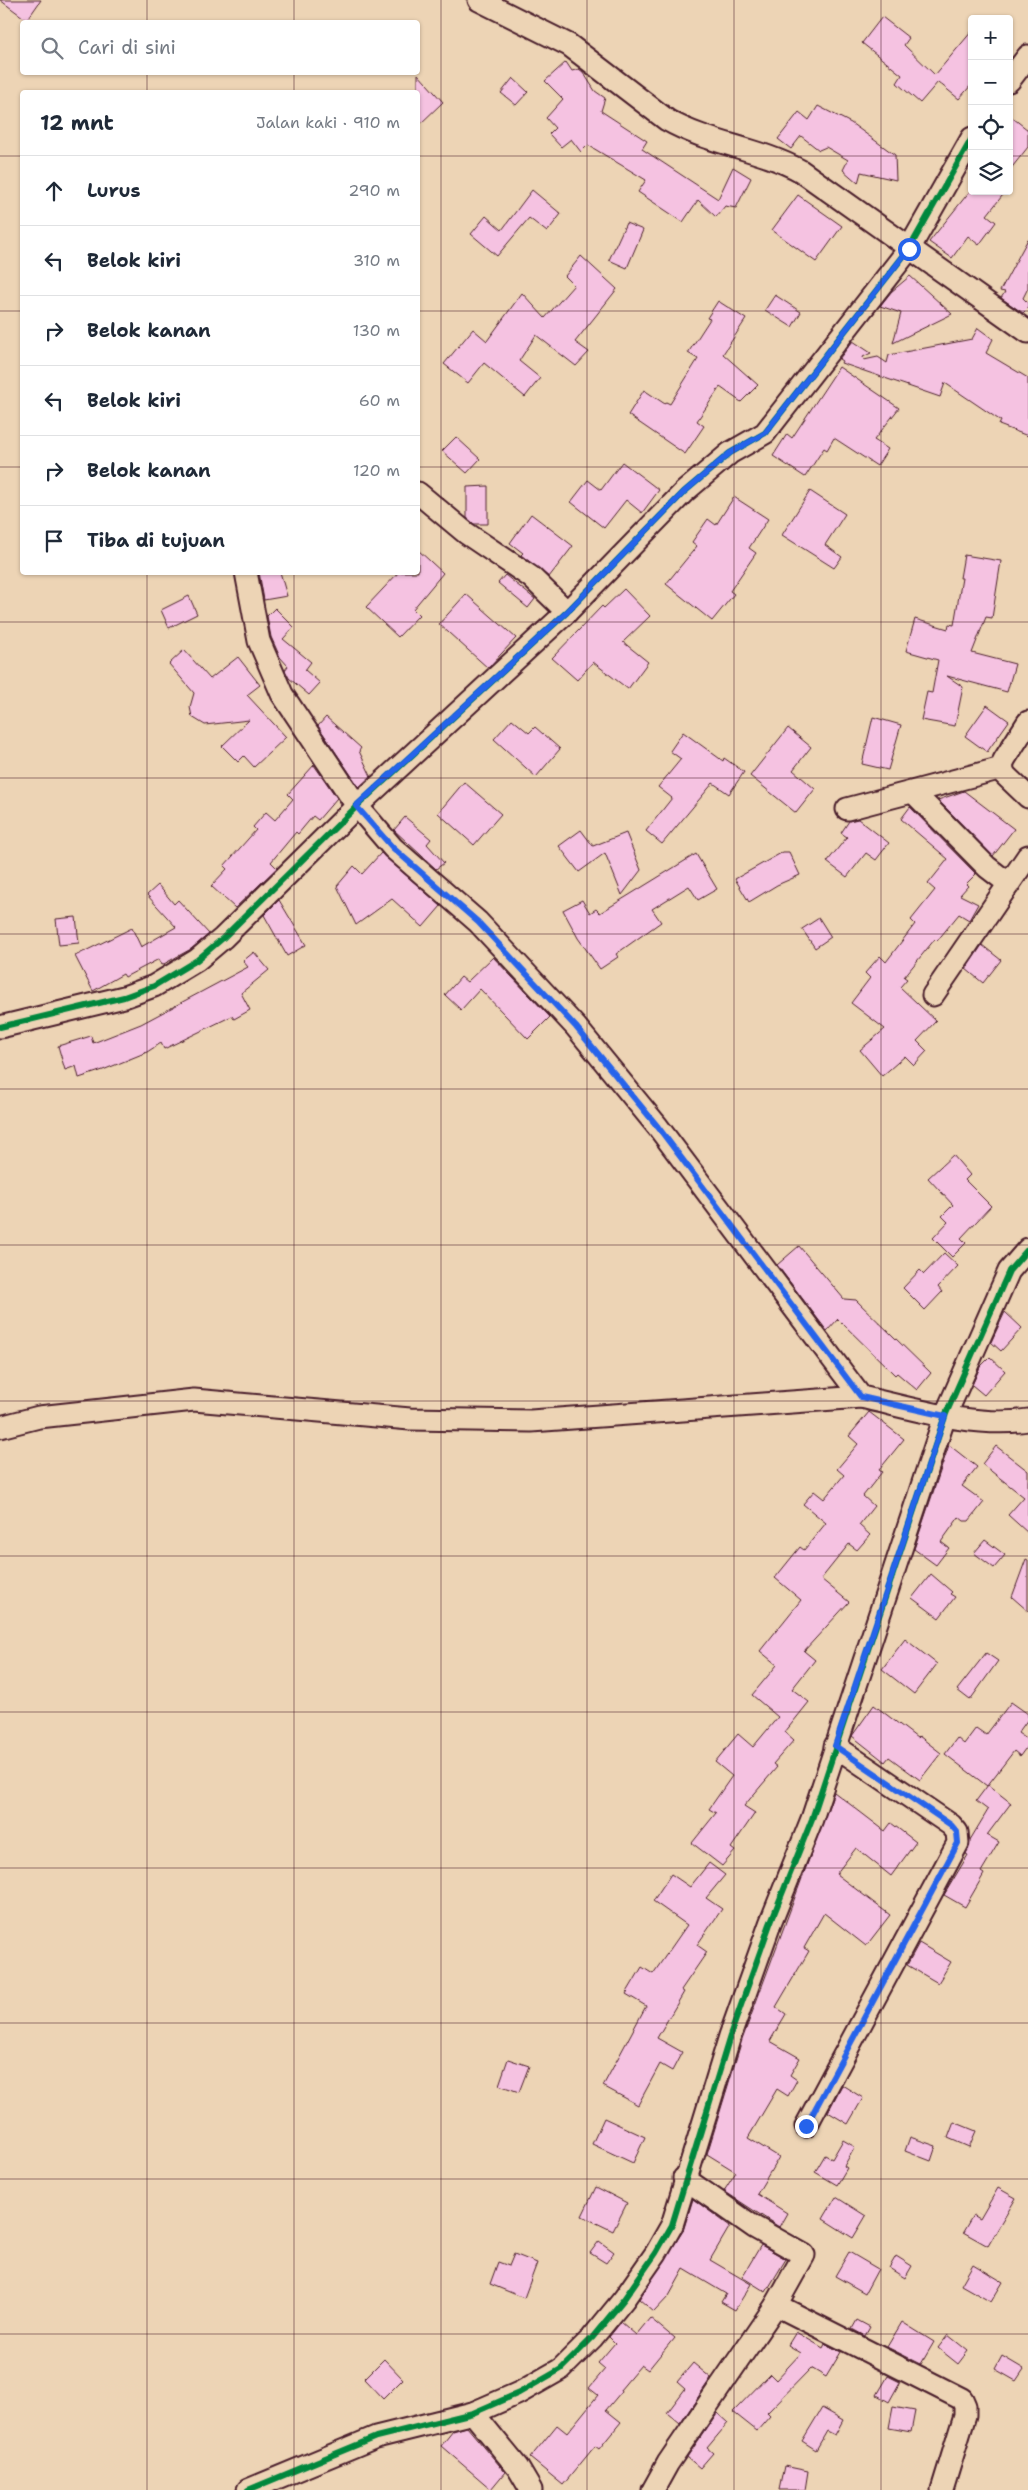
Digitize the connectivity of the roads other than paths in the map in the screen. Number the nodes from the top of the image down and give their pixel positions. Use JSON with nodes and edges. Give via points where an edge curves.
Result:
{"nodes":[{"id":1,"x":479,"y":0,"type":"edge"},
{"id":2,"x":1028,"y":56,"type":"edge"},
{"id":3,"x":1013,"y":76,"type":"edge"},
{"id":4,"x":968,"y":145,"type":"edge"},
{"id":5,"x":909,"y":249,"type":"junction"},
{"id":6,"x":1028,"y":332,"type":"edge"},
{"id":7,"x":420,"y":495,"type":"edge"},
{"id":8,"x":247,"y":575,"type":"edge"},
{"id":9,"x":567,"y":612,"type":"junction"},
{"id":10,"x":1028,"y":722,"type":"edge"},
{"id":11,"x":1002,"y":768,"type":"junction"},
{"id":12,"x":914,"y":793,"type":"junction"},
{"id":13,"x":1028,"y":797,"type":"edge"},
{"id":14,"x":356,"y":806,"type":"junction"},
{"id":15,"x":848,"y":809,"type":"dead end"},
{"id":16,"x":1028,"y":856,"type":"edge"},
{"id":17,"x":1009,"y":884,"type":"junction"},
{"id":18,"x":933,"y":995,"type":"dead end"},
{"id":19,"x":0,"y":1027,"type":"edge"},
{"id":20,"x":1028,"y":1249,"type":"edge"},
{"id":21,"x":861,"y":1397,"type":"junction"},
{"id":22,"x":945,"y":1416,"type":"junction"},
{"id":23,"x":1028,"y":1420,"type":"edge"},
{"id":24,"x":0,"y":1427,"type":"edge"},
{"id":25,"x":835,"y":1746,"type":"junction"},
{"id":26,"x":806,"y":2126,"type":"dead end"},
{"id":27,"x":684,"y":2178,"type":"junction"},
{"id":28,"x":776,"y":2305,"type":"junction"},
{"id":29,"x":473,"y":2413,"type":"junction"},
{"id":30,"x":248,"y":2490,"type":"edge"},
{"id":31,"x":531,"y":2490,"type":"edge"},
{"id":32,"x":653,"y":2490,"type":"edge"},
{"id":33,"x":942,"y":2490,"type":"edge"}],
"edges":[{"from":1,"to":5,"type":"street","via":[[569,45],[683,129],[773,158],[801,171]]},
{"from":2,"to":3,"type":"street"},
{"from":4,"to":5,"type":"street"},
{"from":5,"to":6,"type":"street"},
{"from":5,"to":9,"type":"street","via":[[765,433],[730,453],[684,492]]},
{"from":7,"to":9,"type":"street","via":[[466,533],[531,577]]},
{"from":8,"to":14,"type":"street","via":[[259,641],[282,694]]},
{"from":9,"to":14,"type":"street"},
{"from":10,"to":11,"type":"street"},
{"from":11,"to":12,"type":"street"},
{"from":11,"to":13,"type":"street"},
{"from":12,"to":15,"type":"street"},
{"from":12,"to":17,"type":"street","via":[[987,867]]},
{"from":14,"to":19,"type":"street","via":[[223,938],[173,976],[124,997]]},
{"from":14,"to":21,"type":"street","via":[[393,848],[478,922],[576,1027],[658,1127]]},
{"from":16,"to":17,"type":"street"},
{"from":17,"to":18,"type":"street"},
{"from":20,"to":22,"type":"street","via":[[1009,1271]]},
{"from":21,"to":22,"type":"street"},
{"from":21,"to":24,"type":"street","via":[[531,1421],[410,1419],[194,1400],[39,1417]]},
{"from":22,"to":23,"type":"street","via":[[1009,1422]]},
{"from":22,"to":25,"type":"street"},
{"from":25,"to":26,"type":"street","via":[[951,1825],[957,1832],[958,1843]]},
{"from":25,"to":27,"type":"street","via":[[812,1819],[730,2036]]},
{"from":27,"to":28,"type":"street","via":[[754,2227],[804,2255]]},
{"from":27,"to":29,"type":"street","via":[[672,2225],[656,2253],[592,2338],[561,2369]]},
{"from":28,"to":32,"type":"street","via":[[668,2462]]},
{"from":28,"to":33,"type":"street","via":[[962,2399],[965,2415]]},
{"from":29,"to":30,"type":"street","via":[[376,2437]]},
{"from":29,"to":31,"type":"street","via":[[518,2468]]}]}
